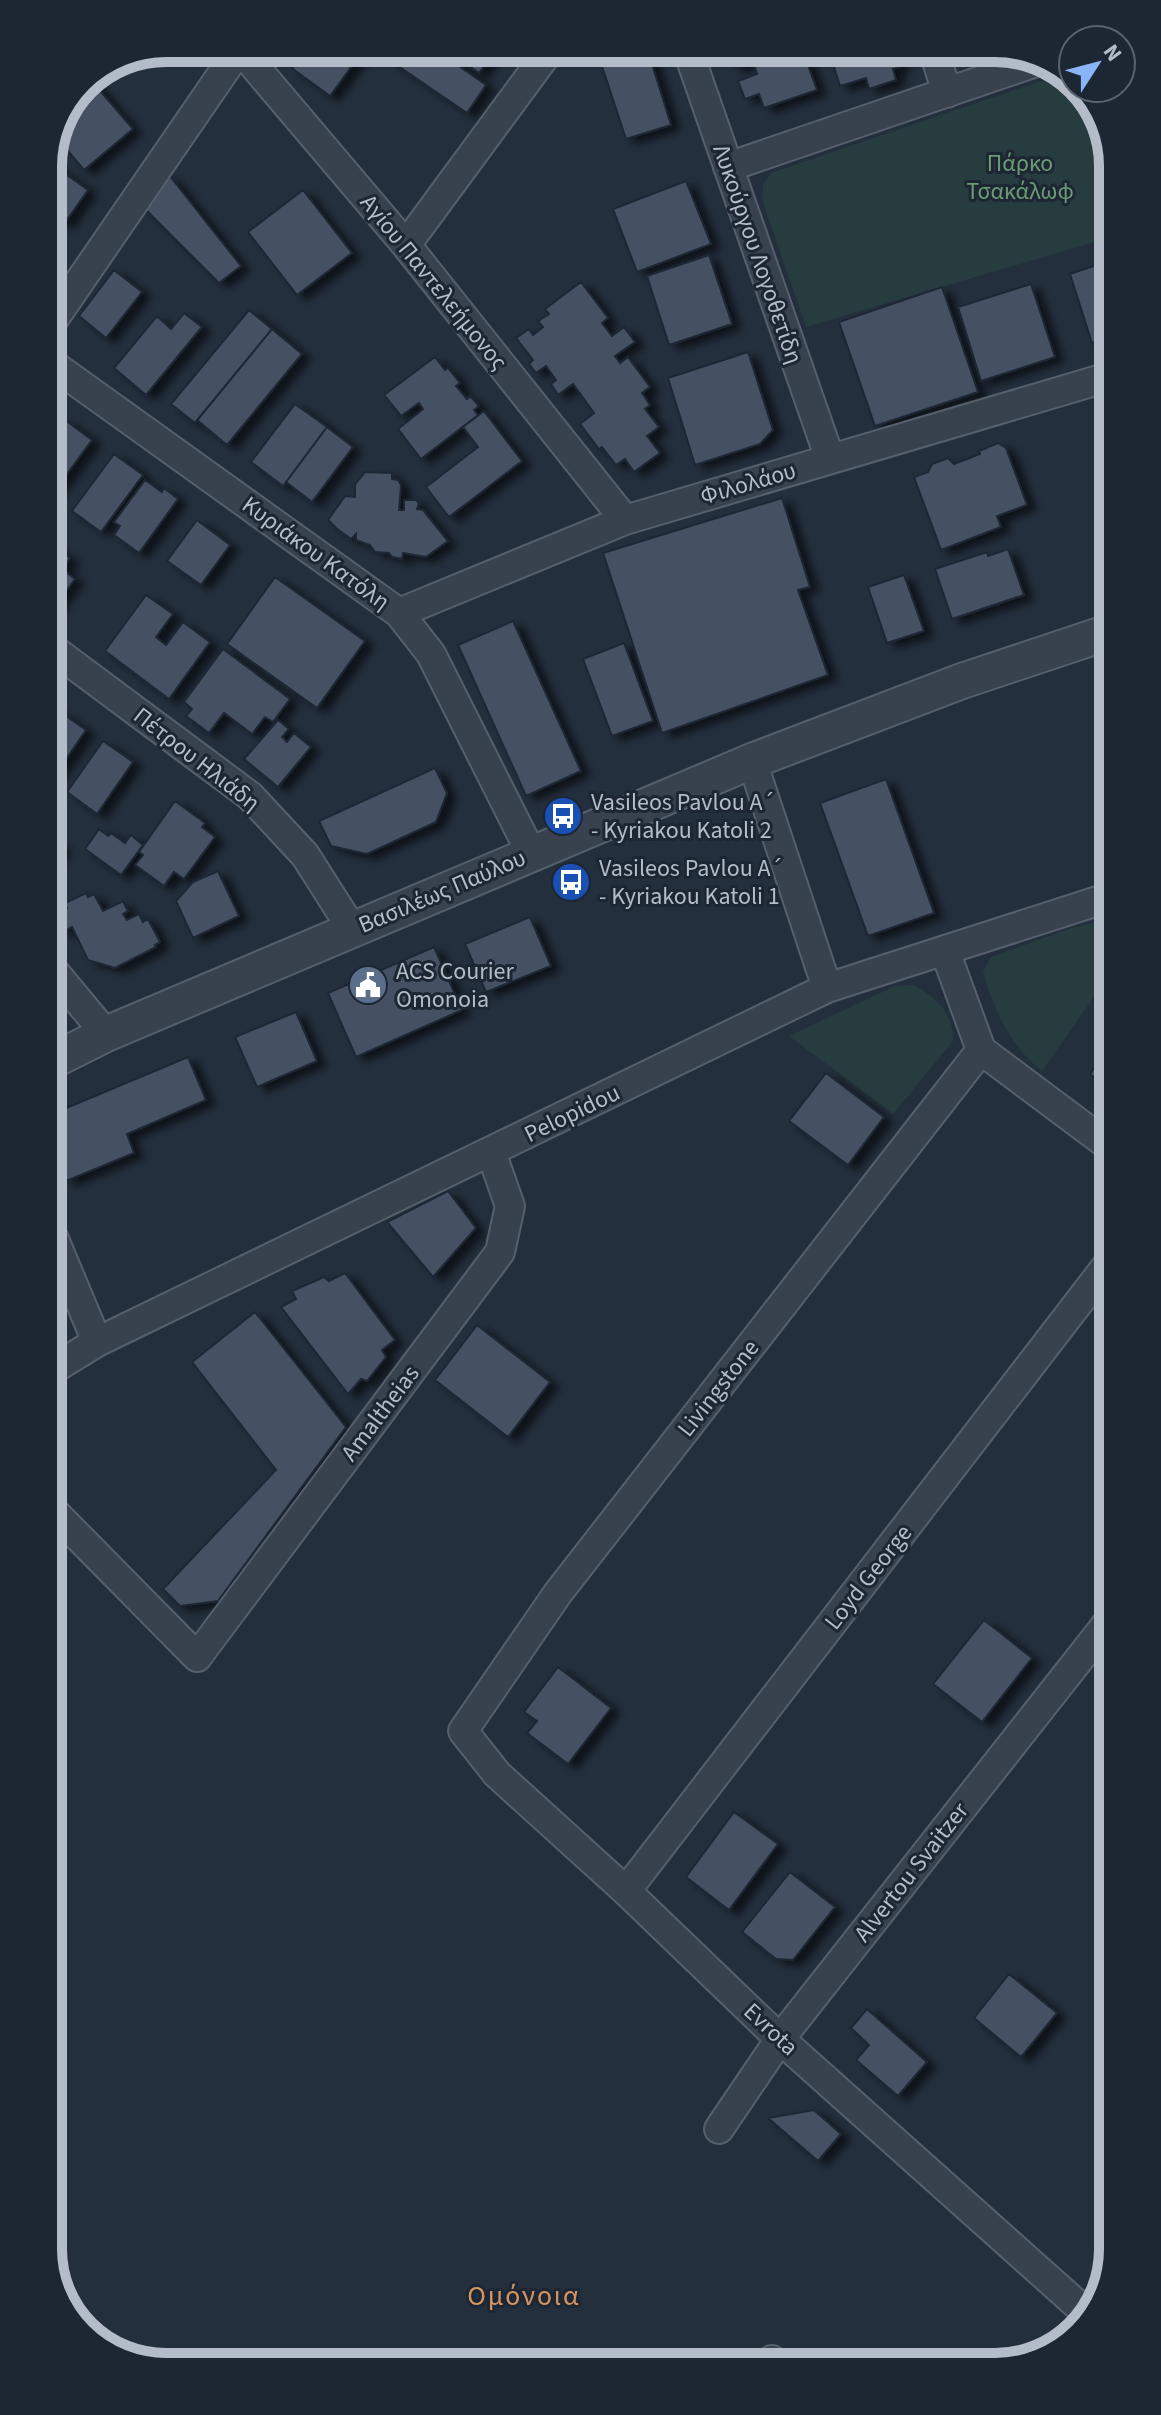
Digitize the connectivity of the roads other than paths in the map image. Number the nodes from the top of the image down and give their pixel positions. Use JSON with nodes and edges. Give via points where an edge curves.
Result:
{"nodes":[{"id":1,"x":229,"y":62,"type":"edge"},
{"id":2,"x":251,"y":62,"type":"edge"},
{"id":3,"x":541,"y":62,"type":"edge"},
{"id":4,"x":692,"y":62,"type":"edge"},
{"id":5,"x":937,"y":62,"type":"edge"},
{"id":6,"x":1024,"y":66,"type":"edge"},
{"id":7,"x":947,"y":93,"type":"junction"},
{"id":8,"x":728,"y":167,"type":"junction"},
{"id":9,"x":406,"y":245,"type":"junction"},
{"id":10,"x":62,"y":307,"type":"edge"},
{"id":11,"x":62,"y":371,"type":"edge"},
{"id":12,"x":1099,"y":380,"type":"edge"},
{"id":13,"x":830,"y":459,"type":"junction"},
{"id":14,"x":625,"y":520,"type":"junction"},
{"id":15,"x":399,"y":613,"type":"junction"},
{"id":16,"x":1099,"y":635,"type":"edge"},
{"id":17,"x":62,"y":656,"type":"edge"},
{"id":18,"x":752,"y":761,"type":"junction"},
{"id":19,"x":531,"y":853,"type":"junction"},
{"id":20,"x":1099,"y":901,"type":"edge"},
{"id":21,"x":352,"y":929,"type":"junction"},
{"id":22,"x":945,"y":951,"type":"junction"},
{"id":23,"x":62,"y":981,"type":"edge"},
{"id":24,"x":827,"y":988,"type":"junction"},
{"id":25,"x":106,"y":1034,"type":"junction"},
{"id":26,"x":981,"y":1050,"type":"junction"},
{"id":27,"x":62,"y":1056,"type":"edge"},
{"id":28,"x":1099,"y":1138,"type":"edge"},
{"id":29,"x":491,"y":1152,"type":"junction"},
{"id":30,"x":62,"y":1258,"type":"edge"},
{"id":31,"x":1099,"y":1276,"type":"edge"},
{"id":32,"x":97,"y":1342,"type":"junction"},
{"id":33,"x":62,"y":1363,"type":"edge"},
{"id":34,"x":62,"y":1520,"type":"edge"},
{"id":35,"x":1099,"y":1634,"type":"edge"},
{"id":36,"x":463,"y":1731,"type":"joint"},
{"id":37,"x":626,"y":1891,"type":"junction"},
{"id":38,"x":780,"y":2039,"type":"junction"},
{"id":39,"x":719,"y":2129,"type":"dead end"},
{"id":40,"x":1081,"y":2308,"type":"edge"}],
"edges":[{"from":1,"to":10,"type":"street"},
{"from":2,"to":9,"type":"street","name":"Αγίου Παντελεήμονος"},
{"from":3,"to":9,"type":"street"},
{"from":4,"to":8,"type":"street","name":"Λυκούργου Λογοθετίδη"},
{"from":5,"to":7,"type":"street"},
{"from":6,"to":7,"type":"street"},
{"from":7,"to":8,"type":"street"},
{"from":8,"to":13,"type":"street","name":"Λυκούργου Λογοθετίδη"},
{"from":9,"to":14,"type":"street","name":"Αγίου Παντελεήμονος"},
{"from":11,"to":15,"type":"street","name":"Κυριάκου Κατόλη"},
{"from":12,"to":13,"type":"street","name":"Φιλολάου"},
{"from":13,"to":14,"type":"street","name":"Φιλολάου"},
{"from":14,"to":15,"type":"street","name":"Φιλολάου"},
{"from":15,"to":19,"type":"street","name":"Κυριάκου Κατόλη","via":[[431,654]]},
{"from":16,"to":18,"type":"street","name":"Βασιλέως Παύλου"},
{"from":17,"to":21,"type":"street","name":"Πέτρου Ηλιάδη","via":[[250,796],[305,855]]},
{"from":18,"to":19,"type":"street","name":"Βασιλέως Παύλου"},
{"from":18,"to":24,"type":"street"},
{"from":19,"to":21,"type":"street","name":"Βασιλέως Παύλου"},
{"from":20,"to":22,"type":"street","name":"Pelopidou"},
{"from":21,"to":25,"type":"street","name":"Βασιλέως Παύλου"},
{"from":22,"to":24,"type":"street","name":"Pelopidou"},
{"from":22,"to":26,"type":"street"},
{"from":23,"to":25,"type":"street"},
{"from":24,"to":29,"type":"street","name":"Pelopidou"},
{"from":25,"to":27,"type":"street","name":"Βασιλέως Παύλου"},
{"from":26,"to":28,"type":"street"},
{"from":26,"to":36,"type":"street","name":"Livingstone","via":[[558,1593]]},
{"from":29,"to":32,"type":"street","name":"Pelopidou"},
{"from":29,"to":34,"type":"street","name":"Amaltheias","via":[[510,1206],[500,1252],[197,1657]]},
{"from":30,"to":32,"type":"street"},
{"from":31,"to":37,"type":"street","name":"Loyd George"},
{"from":32,"to":33,"type":"street","name":"Pelopidou"},
{"from":35,"to":38,"type":"street","name":"Alvertou Svaitzer"},
{"from":36,"to":37,"type":"street","name":"Evrota","via":[[497,1774]]},
{"from":37,"to":38,"type":"street","name":"Evrota"},
{"from":38,"to":39,"type":"street","name":"Alvertou Svaitzer"},
{"from":38,"to":40,"type":"street","name":"Evrota"}]}
